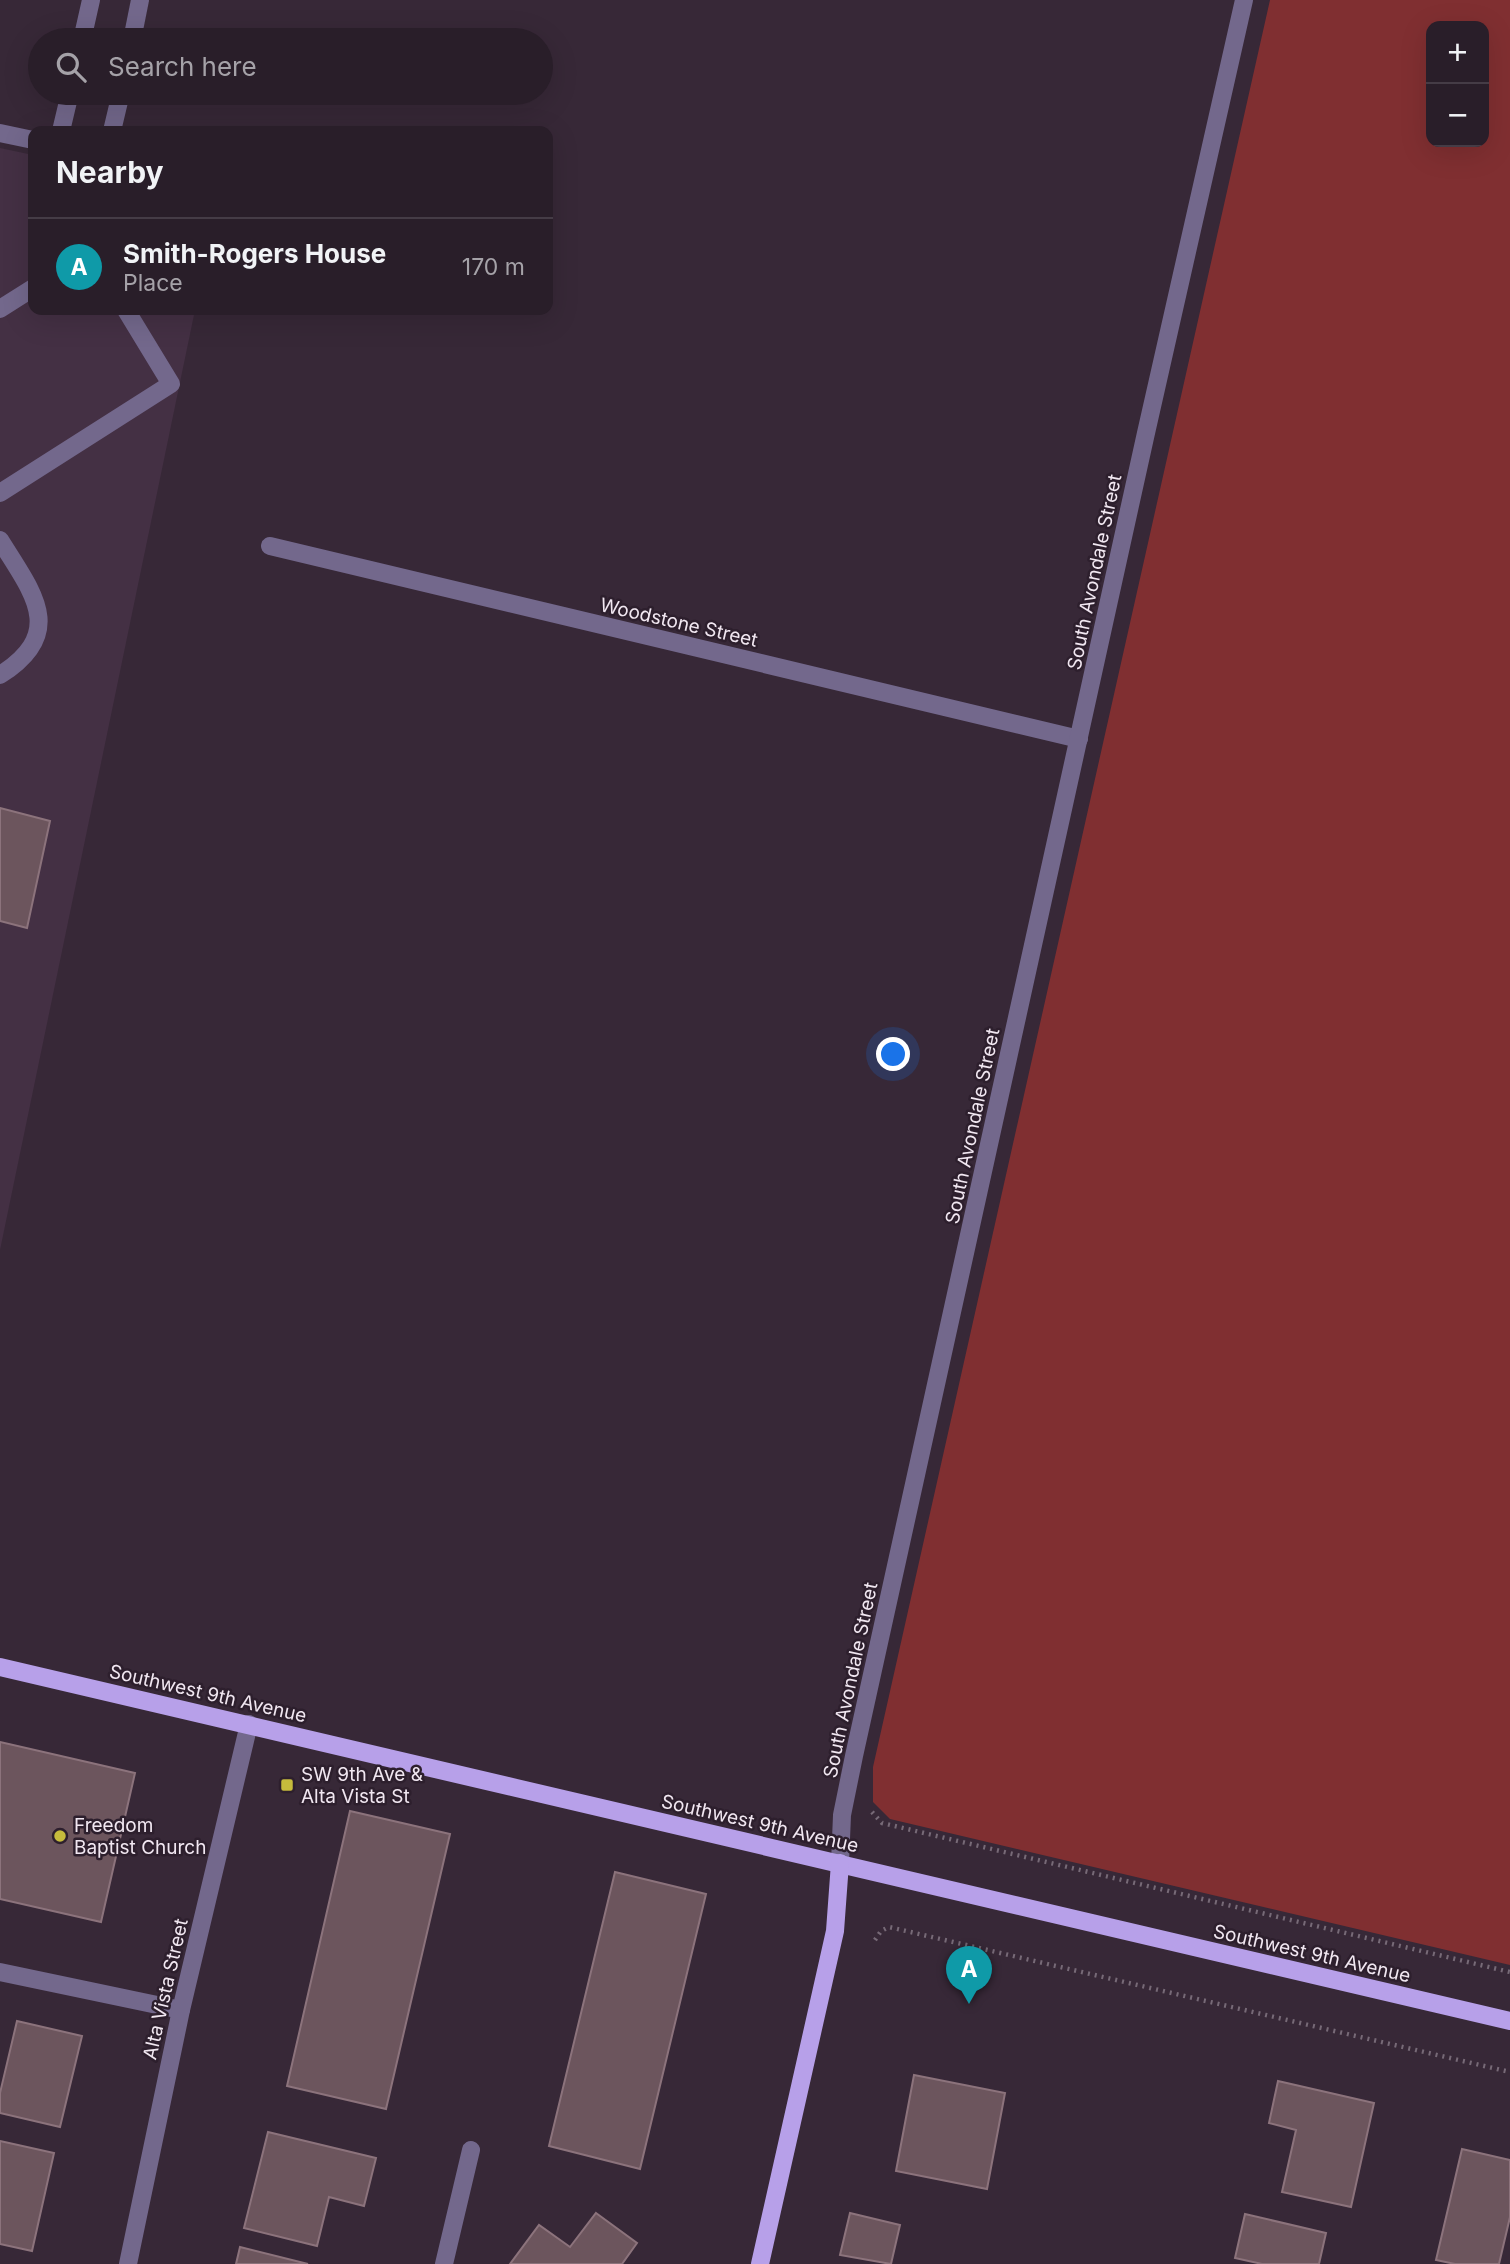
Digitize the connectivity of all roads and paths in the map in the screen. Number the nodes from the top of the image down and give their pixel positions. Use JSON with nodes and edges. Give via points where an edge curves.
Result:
{"nodes":[{"id":1,"x":91,"y":0,"type":"edge"},
{"id":2,"x":140,"y":0,"type":"edge"},
{"id":3,"x":1244,"y":0,"type":"edge"},
{"id":4,"x":85,"y":28,"type":"edge"},
{"id":5,"x":134,"y":28,"type":"edge"},
{"id":6,"x":66,"y":105,"type":"edge"},
{"id":7,"x":118,"y":105,"type":"edge"},
{"id":8,"x":62,"y":126,"type":"edge"},
{"id":9,"x":114,"y":126,"type":"edge"},
{"id":10,"x":0,"y":133,"type":"edge"},
{"id":11,"x":28,"y":139,"type":"edge"},
{"id":12,"x":28,"y":291,"type":"edge"},
{"id":13,"x":0,"y":309,"type":"edge"},
{"id":14,"x":129,"y":315,"type":"edge"},
{"id":15,"x":0,"y":493,"type":"edge"},
{"id":16,"x":0,"y":540,"type":"edge"},
{"id":17,"x":270,"y":546,"type":"dead end"},
{"id":18,"x":0,"y":675,"type":"edge"},
{"id":19,"x":1079,"y":739,"type":"junction"},
{"id":20,"x":0,"y":1667,"type":"edge"},
{"id":21,"x":249,"y":1724,"type":"junction"},
{"id":22,"x":868,"y":1807,"type":"dead end"},
{"id":23,"x":840,"y":1863,"type":"junction"},
{"id":24,"x":875,"y":1940,"type":"dead end"},
{"id":25,"x":0,"y":1972,"type":"edge"},
{"id":26,"x":1510,"y":1972,"type":"edge"},
{"id":27,"x":181,"y":2010,"type":"junction"},
{"id":28,"x":1510,"y":2021,"type":"edge"},
{"id":29,"x":1510,"y":2072,"type":"edge"},
{"id":30,"x":471,"y":2150,"type":"dead end"},
{"id":31,"x":128,"y":2264,"type":"edge"},
{"id":32,"x":444,"y":2264,"type":"edge"},
{"id":33,"x":760,"y":2264,"type":"edge"}],
"edges":[{"from":1,"to":4,"type":"street"},
{"from":2,"to":5,"type":"street"},
{"from":3,"to":19,"type":"street","name":"South Avondale Street"},
{"from":6,"to":8,"type":"street"},
{"from":7,"to":9,"type":"street"},
{"from":10,"to":11,"type":"street"},
{"from":12,"to":13,"type":"street"},
{"from":14,"to":15,"type":"street","via":[[172,384]]},
{"from":16,"to":18,"type":"street","via":[[40,613],[34,645]]},
{"from":17,"to":19,"type":"street","name":"Woodstone Street"},
{"from":19,"to":23,"type":"street","name":"South Avondale Street","via":[[847,1791]]},
{"from":20,"to":21,"type":"main road","name":"Southwest 9th Avenue"},
{"from":21,"to":23,"type":"main road","name":"Southwest 9th Avenue"},
{"from":21,"to":27,"type":"street","name":"Alta Vista Street"},
{"from":22,"to":26,"type":"path","via":[[882,1823]]},
{"from":23,"to":28,"type":"main road","name":"Southwest 9th Avenue"},
{"from":23,"to":33,"type":"main road","name":"South Avondale Street","via":[[837,1923]]},
{"from":24,"to":29,"type":"path","via":[[889,1927],[912,1931]]},
{"from":25,"to":27,"type":"street"},
{"from":27,"to":31,"type":"street","name":"Alta Vista Street"},
{"from":30,"to":32,"type":"street"}]}
